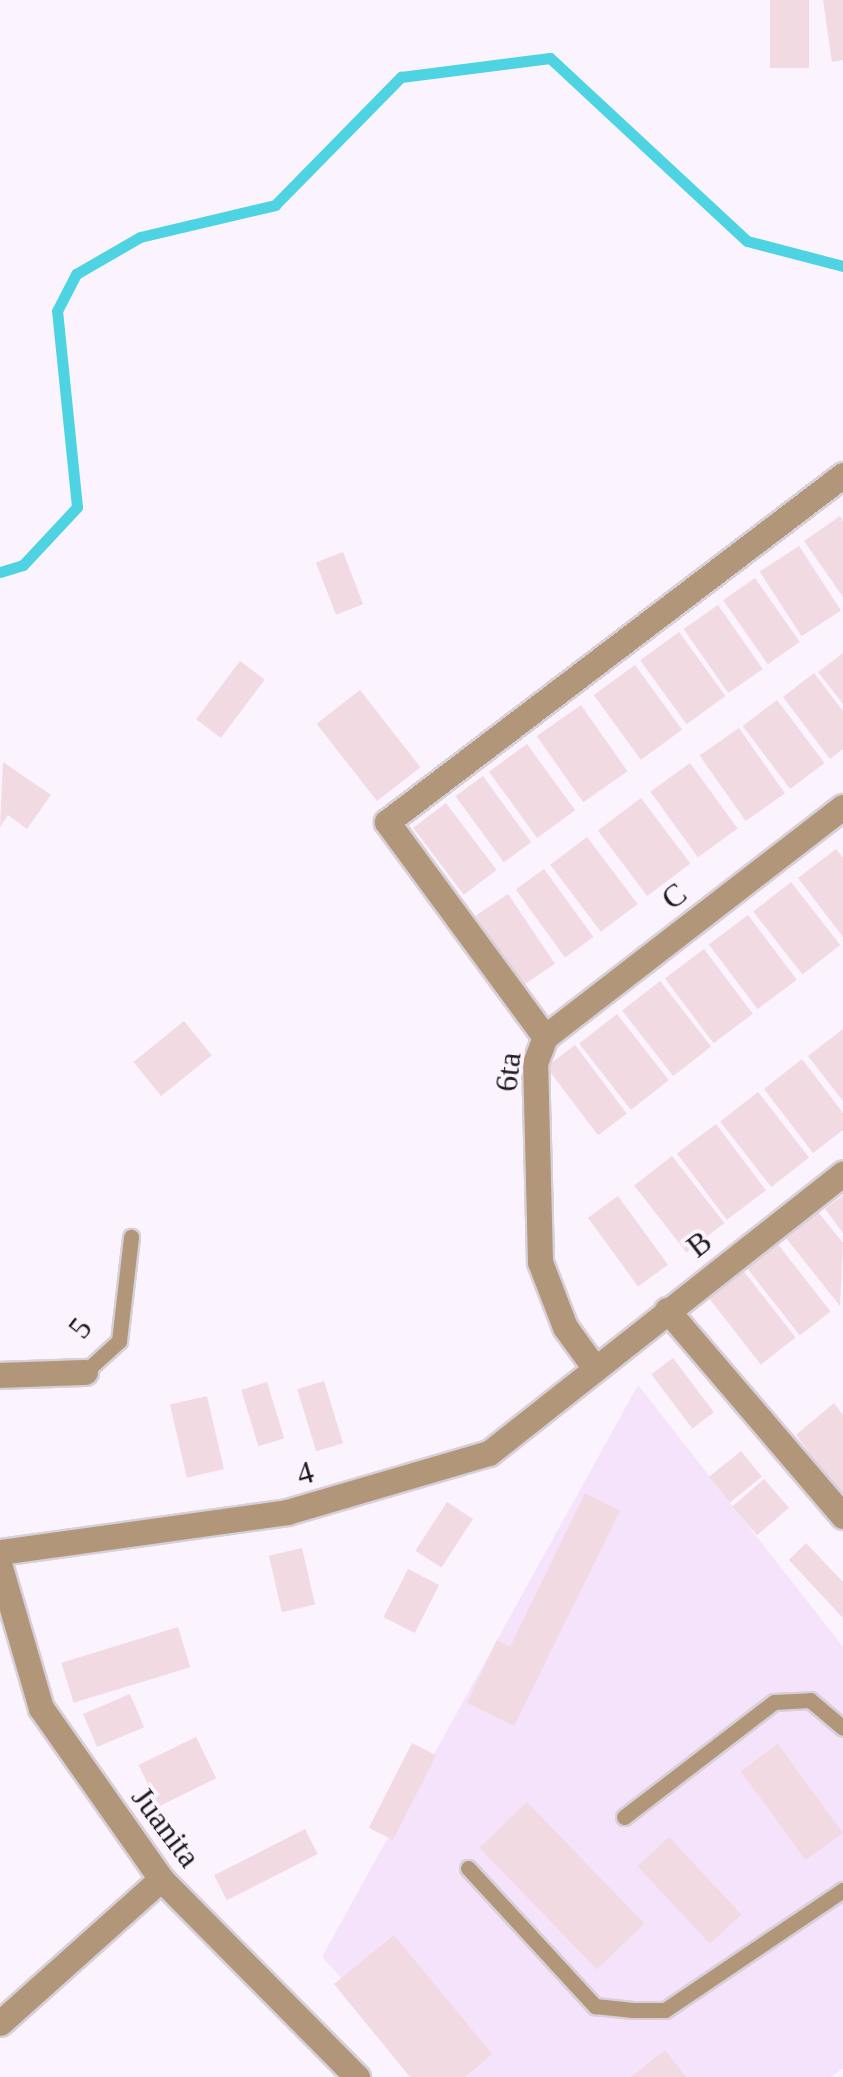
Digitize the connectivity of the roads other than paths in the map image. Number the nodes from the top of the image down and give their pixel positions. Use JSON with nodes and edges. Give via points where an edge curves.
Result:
{"nodes":[{"id":1,"x":843,"y":475,"type":"edge"},
{"id":2,"x":843,"y":807,"type":"edge"},
{"id":3,"x":545,"y":1037,"type":"junction"},
{"id":4,"x":843,"y":1173,"type":"edge"},
{"id":5,"x":130,"y":1237,"type":"dead end"},
{"id":6,"x":667,"y":1310,"type":"junction"},
{"id":7,"x":594,"y":1366,"type":"junction"},
{"id":8,"x":85,"y":1372,"type":"joint"},
{"id":9,"x":0,"y":1375,"type":"edge"},
{"id":10,"x":843,"y":1516,"type":"edge"},
{"id":11,"x":0,"y":1552,"type":"edge"},
{"id":12,"x":0,"y":1567,"type":"edge"},
{"id":13,"x":843,"y":1728,"type":"edge"},
{"id":14,"x":624,"y":1817,"type":"dead end"},
{"id":15,"x":468,"y":1868,"type":"dead end"},
{"id":16,"x":161,"y":1879,"type":"junction"},
{"id":17,"x":843,"y":1890,"type":"edge"},
{"id":18,"x":0,"y":2024,"type":"edge"},
{"id":19,"x":357,"y":2077,"type":"edge"}],
"edges":[{"from":1,"to":3,"type":"street","name":"6ta","via":[[388,822]]},
{"from":2,"to":3,"type":"street","name":"C"},
{"from":3,"to":7,"type":"street","name":"6ta","via":[[535,1063],[540,1262],[565,1327]]},
{"from":4,"to":6,"type":"street","name":"B"},
{"from":5,"to":8,"type":"lane","name":"5","via":[[118,1341]]},
{"from":6,"to":7,"type":"street","name":"B"},
{"from":6,"to":10,"type":"street"},
{"from":7,"to":11,"type":"street","name":"4","via":[[490,1453],[287,1512]]},
{"from":8,"to":9,"type":"street","name":"5"},
{"from":12,"to":16,"type":"street","name":"Juanita","via":[[40,1708]]},
{"from":13,"to":14,"type":"lane","via":[[810,1700],[774,1702]]},
{"from":15,"to":17,"type":"lane","via":[[596,2006],[632,2010],[665,2010]]},
{"from":16,"to":18,"type":"street"},
{"from":16,"to":19,"type":"street","name":"Juanita"}]}
